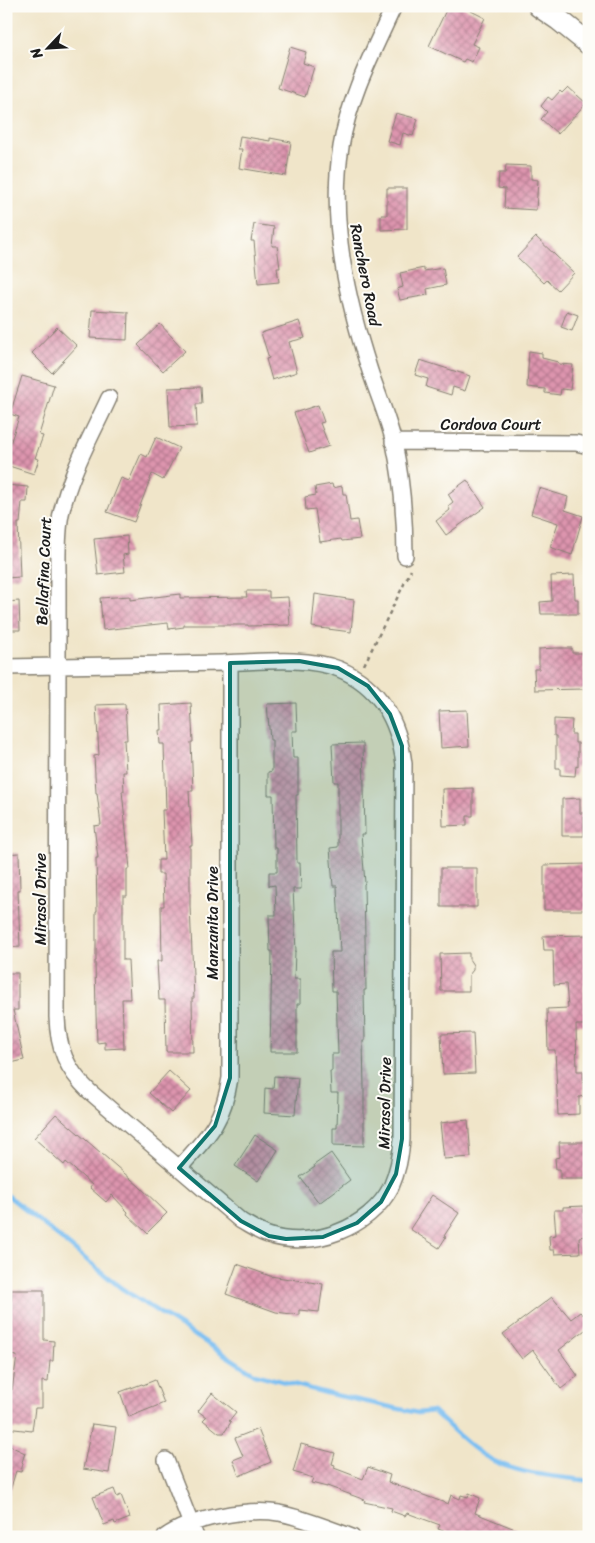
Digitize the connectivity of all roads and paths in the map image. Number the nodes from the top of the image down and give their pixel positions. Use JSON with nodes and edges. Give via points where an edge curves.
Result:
{"nodes":[{"id":1,"x":394,"y":6,"type":"edge"},
{"id":2,"x":539,"y":6,"type":"edge"},
{"id":3,"x":589,"y":44,"type":"edge"},
{"id":4,"x":109,"y":398,"type":"dead end"},
{"id":5,"x":394,"y":442,"type":"junction"},
{"id":6,"x":589,"y":446,"type":"edge"},
{"id":7,"x":410,"y":561,"type":"joint"},
{"id":8,"x":230,"y":663,"type":"junction"},
{"id":9,"x":364,"y":665,"type":"dead end"},
{"id":10,"x":58,"y":666,"type":"junction"},
{"id":11,"x":6,"y":667,"type":"edge"},
{"id":12,"x":179,"y":1168,"type":"junction"},
{"id":13,"x":166,"y":1460,"type":"dead end"},
{"id":14,"x":194,"y":1530,"type":"edge"},
{"id":15,"x":165,"y":1537,"type":"edge"},
{"id":16,"x":352,"y":1537,"type":"edge"}],
"edges":[{"from":1,"to":5,"type":"street","name":"Ranchero Road","via":[[348,114],[337,180],[343,260],[354,316]]},
{"from":2,"to":3,"type":"street"},
{"from":4,"to":10,"type":"street","name":"Bellafina Court","via":[[72,479],[61,514],[58,531]]},
{"from":5,"to":6,"type":"street","name":"Cordova Court","via":[[576,442]]},
{"from":5,"to":7,"type":"street","name":"Ranchero Road"},
{"from":7,"to":9,"type":"path","via":[[411,571]]},
{"from":8,"to":10,"type":"street","name":"Mirasol Drive"},
{"from":8,"to":12,"type":"street","name":"Manzanita Drive","via":[[230,1078],[225,1103],[215,1126]]},
{"from":8,"to":12,"type":"street","name":"Mirasol Drive","via":[[299,661],[338,668],[368,686],[390,714],[397,730],[404,764],[401,1157],[390,1188],[381,1202],[357,1223],[340,1232],[304,1239],[269,1236],[255,1229]]},
{"from":10,"to":11,"type":"street","name":"Mirasol Drive"},
{"from":10,"to":12,"type":"street","name":"Mirasol Drive","via":[[57,1033],[67,1064],[76,1079]]},
{"from":13,"to":14,"type":"street"},
{"from":14,"to":15,"type":"street","via":[[171,1532]]},
{"from":14,"to":16,"type":"street","via":[[228,1515],[259,1512],[297,1517]]}]}
